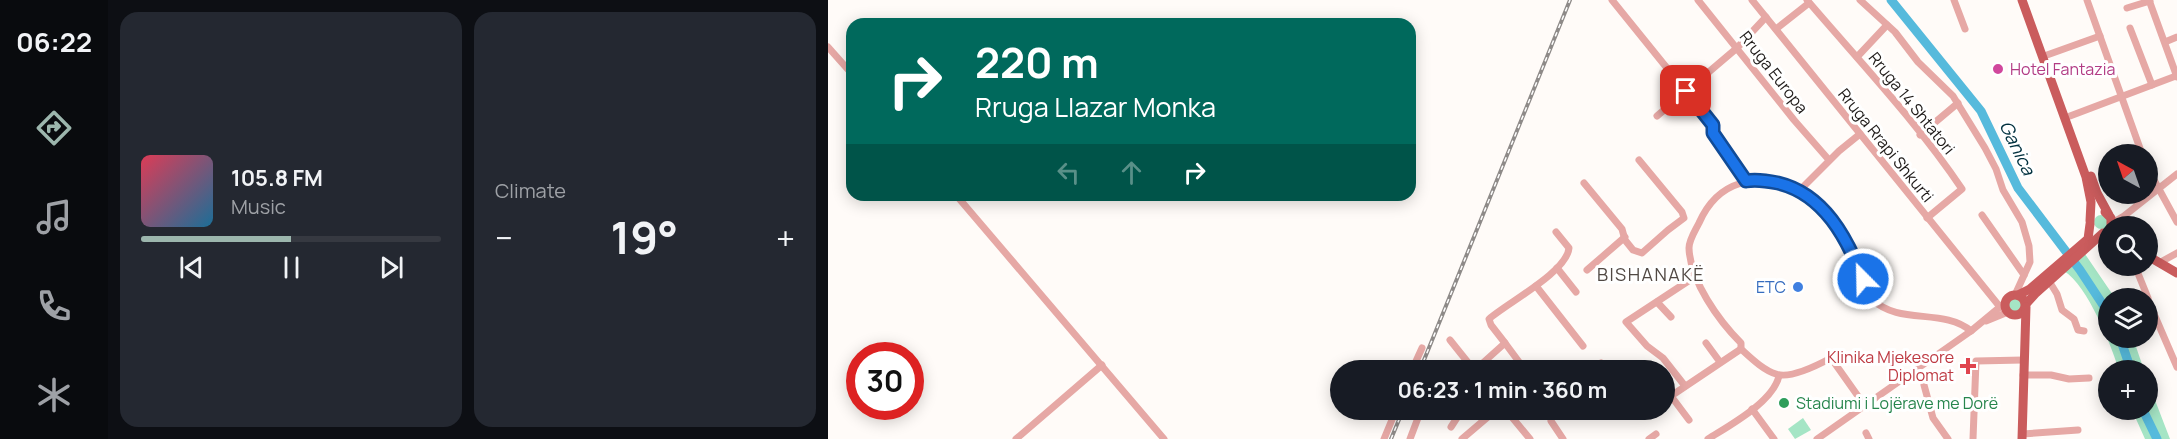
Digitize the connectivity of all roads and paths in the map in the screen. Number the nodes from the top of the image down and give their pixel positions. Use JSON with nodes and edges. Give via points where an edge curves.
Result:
{"nodes":[{"id":1,"x":1612,"y":0,"type":"edge"},
{"id":2,"x":1698,"y":0,"type":"edge"},
{"id":3,"x":1752,"y":0,"type":"edge"},
{"id":4,"x":1860,"y":0,"type":"edge"},
{"id":5,"x":1954,"y":0,"type":"edge"},
{"id":6,"x":2022,"y":0,"type":"edge"},
{"id":7,"x":2027,"y":0,"type":"edge"},
{"id":8,"x":2087,"y":0,"type":"edge"},
{"id":9,"x":1808,"y":1,"type":"edge"},
{"id":10,"x":2150,"y":1,"type":"edge"},
{"id":11,"x":2127,"y":8,"type":"dead end"},
{"id":12,"x":1766,"y":16,"type":"junction"},
{"id":13,"x":1887,"y":25,"type":"junction"},
{"id":14,"x":2130,"y":27,"type":"dead end"},
{"id":15,"x":1776,"y":29,"type":"junction"},
{"id":16,"x":1965,"y":29,"type":"dead end"},
{"id":17,"x":2100,"y":36,"type":"junction"},
{"id":18,"x":2177,"y":37,"type":"edge"},
{"id":19,"x":2164,"y":42,"type":"junction"},
{"id":20,"x":828,"y":47,"type":"edge"},
{"id":21,"x":1737,"y":48,"type":"junction"},
{"id":22,"x":2047,"y":55,"type":"junction"},
{"id":23,"x":1857,"y":57,"type":"junction"},
{"id":24,"x":846,"y":67,"type":"edge"},
{"id":25,"x":2177,"y":77,"type":"edge"},
{"id":26,"x":2152,"y":85,"type":"junction"},
{"id":27,"x":1686,"y":91,"type":"junction"},
{"id":28,"x":2121,"y":97,"type":"junction"},
{"id":29,"x":1958,"y":103,"type":"junction"},
{"id":30,"x":1657,"y":116,"type":"dead end"},
{"id":31,"x":2070,"y":116,"type":"junction"},
{"id":32,"x":1860,"y":134,"type":"junction"},
{"id":33,"x":1920,"y":135,"type":"junction"},
{"id":34,"x":2138,"y":144,"type":"edge"},
{"id":35,"x":1639,"y":160,"type":"dead end"},
{"id":36,"x":1829,"y":160,"type":"junction"},
{"id":37,"x":2177,"y":174,"type":"edge"},
{"id":38,"x":1746,"y":181,"type":"junction"},
{"id":39,"x":1584,"y":183,"type":"dead end"},
{"id":40,"x":2159,"y":189,"type":"junction"},
{"id":41,"x":1800,"y":190,"type":"junction"},
{"id":42,"x":961,"y":201,"type":"edge"},
{"id":43,"x":1982,"y":215,"type":"dead end"},
{"id":44,"x":2105,"y":216,"type":"edge"},
{"id":45,"x":2105,"y":216,"type":"edge"},
{"id":46,"x":2123,"y":216,"type":"edge"},
{"id":47,"x":1684,"y":218,"type":"junction"},
{"id":48,"x":1927,"y":218,"type":"junction"},
{"id":49,"x":1700,"y":221,"type":"junction"},
{"id":50,"x":2177,"y":222,"type":"edge"},
{"id":51,"x":2090,"y":223,"type":"junction"},
{"id":52,"x":2098,"y":230,"type":"edge"},
{"id":53,"x":1556,"y":232,"type":"dead end"},
{"id":54,"x":2098,"y":236,"type":"edge"},
{"id":55,"x":1625,"y":237,"type":"junction"},
{"id":56,"x":2079,"y":252,"type":"junction"},
{"id":57,"x":2177,"y":253,"type":"edge"},
{"id":58,"x":2159,"y":262,"type":"joint"},
{"id":59,"x":2064,"y":264,"type":"junction"},
{"id":60,"x":1557,"y":268,"type":"junction"},
{"id":61,"x":1587,"y":270,"type":"dead end"},
{"id":62,"x":2177,"y":273,"type":"edge"},
{"id":63,"x":2024,"y":275,"type":"junction"},
{"id":64,"x":1696,"y":276,"type":"junction"},
{"id":65,"x":2049,"y":281,"type":"junction"},
{"id":66,"x":1536,"y":286,"type":"junction"},
{"id":67,"x":1576,"y":292,"type":"dead end"},
{"id":68,"x":2017,"y":295,"type":"junction"},
{"id":69,"x":1657,"y":302,"type":"junction"},
{"id":70,"x":2002,"y":304,"type":"junction"},
{"id":71,"x":2026,"y":305,"type":"junction"},
{"id":72,"x":2012,"y":314,"type":"junction"},
{"id":73,"x":1671,"y":317,"type":"dead end"},
{"id":74,"x":2158,"y":322,"type":"edge"},
{"id":75,"x":1981,"y":324,"type":"junction"},
{"id":76,"x":1971,"y":331,"type":"junction"},
{"id":77,"x":2084,"y":331,"type":"dead end"},
{"id":78,"x":1450,"y":340,"type":"dead end"},
{"id":79,"x":1505,"y":343,"type":"junction"},
{"id":80,"x":1706,"y":343,"type":"dead end"},
{"id":81,"x":1583,"y":346,"type":"dead end"},
{"id":82,"x":1422,"y":348,"type":"dead end"},
{"id":83,"x":1741,"y":349,"type":"junction"},
{"id":84,"x":1417,"y":360,"type":"edge"},
{"id":85,"x":1467,"y":360,"type":"edge"},
{"id":86,"x":1486,"y":360,"type":"edge"},
{"id":87,"x":1518,"y":360,"type":"edge"},
{"id":88,"x":2023,"y":360,"type":"junction"},
{"id":89,"x":1720,"y":362,"type":"junction"},
{"id":90,"x":1102,"y":365,"type":"junction"},
{"id":91,"x":2177,"y":367,"type":"edge"},
{"id":92,"x":2023,"y":375,"type":"junction"},
{"id":93,"x":1779,"y":376,"type":"junction"},
{"id":94,"x":2089,"y":378,"type":"dead end"},
{"id":95,"x":1924,"y":385,"type":"dead end"},
{"id":96,"x":1685,"y":386,"type":"junction"},
{"id":97,"x":1675,"y":393,"type":"edge"},
{"id":98,"x":1675,"y":405,"type":"edge"},
{"id":99,"x":1865,"y":406,"type":"junction"},
{"id":100,"x":1752,"y":409,"type":"junction"},
{"id":101,"x":1392,"y":420,"type":"edge"},
{"id":102,"x":1417,"y":420,"type":"edge"},
{"id":103,"x":1456,"y":420,"type":"edge"},
{"id":104,"x":1484,"y":420,"type":"edge"},
{"id":105,"x":1513,"y":420,"type":"edge"},
{"id":106,"x":1689,"y":420,"type":"dead end"},
{"id":107,"x":1551,"y":421,"type":"dead end"},
{"id":108,"x":1451,"y":427,"type":"dead end"},
{"id":109,"x":2078,"y":430,"type":"dead end"},
{"id":110,"x":1656,"y":434,"type":"dead end"},
{"id":111,"x":2022,"y":436,"type":"edge"},
{"id":112,"x":1526,"y":437,"type":"edge"},
{"id":113,"x":1016,"y":439,"type":"edge"},
{"id":114,"x":1164,"y":439,"type":"edge"},
{"id":115,"x":1384,"y":439,"type":"edge"},
{"id":116,"x":1410,"y":439,"type":"edge"},
{"id":117,"x":1462,"y":439,"type":"edge"},
{"id":118,"x":1563,"y":439,"type":"edge"},
{"id":119,"x":1649,"y":439,"type":"edge"},
{"id":120,"x":1708,"y":439,"type":"edge"},
{"id":121,"x":1774,"y":439,"type":"edge"},
{"id":122,"x":1817,"y":439,"type":"edge"},
{"id":123,"x":1948,"y":439,"type":"edge"},
{"id":124,"x":1973,"y":439,"type":"edge"}],
"edges":[{"from":1,"to":27,"type":"street"},
{"from":2,"to":21,"type":"street","name":"Rruga Europa"},
{"from":3,"to":12,"type":"street","name":"Rruga Rrapi Shkurti"},
{"from":4,"to":13,"type":"street"},
{"from":5,"to":16,"type":"street"},
{"from":6,"to":51,"type":"main road","via":[[2086,177]]},
{"from":7,"to":22,"type":"main road"},
{"from":8,"to":17,"type":"street"},
{"from":9,"to":15,"type":"street"},
{"from":9,"to":23,"type":"street","name":"Rruga 14 Shtatori"},
{"from":10,"to":11,"type":"street"},
{"from":10,"to":19,"type":"street"},
{"from":12,"to":15,"type":"street","name":"Rruga Rrapi Shkurti"},
{"from":12,"to":21,"type":"street"},
{"from":13,"to":23,"type":"street"},
{"from":13,"to":29,"type":"street"},
{"from":14,"to":26,"type":"street"},
{"from":15,"to":32,"type":"street","name":"Rruga Rrapi Shkurti"},
{"from":17,"to":22,"type":"street"},
{"from":17,"to":28,"type":"street"},
{"from":18,"to":19,"type":"street"},
{"from":19,"to":25,"type":"street"},
{"from":20,"to":24,"type":"street"},
{"from":21,"to":27,"type":"street"},
{"from":21,"to":36,"type":"street","name":"Rruga Europa"},
{"from":22,"to":31,"type":"main road"},
{"from":23,"to":33,"type":"street","name":"Rruga 14 Shtatori"},
{"from":25,"to":26,"type":"street"},
{"from":26,"to":28,"type":"street"},
{"from":27,"to":30,"type":"street"},
{"from":27,"to":38,"type":"street","via":[[1713,125],[1713,133]]},
{"from":28,"to":31,"type":"street"},
{"from":28,"to":34,"type":"street"},
{"from":29,"to":33,"type":"street"},
{"from":29,"to":63,"type":"street","via":[[2024,225],[2030,262]]},
{"from":31,"to":45,"type":"main road"},
{"from":32,"to":36,"type":"street"},
{"from":32,"to":48,"type":"street","name":"Rruga Rrapi Shkurti"},
{"from":33,"to":48,"type":"street","name":"Rruga 14 Shtatori","via":[[1962,189]]},
{"from":35,"to":47,"type":"street"},
{"from":36,"to":41,"type":"street"},
{"from":37,"to":40,"type":"street"},
{"from":38,"to":41,"type":"street","via":[[1773,182]]},
{"from":38,"to":49,"type":"street","via":[[1716,197]]},
{"from":39,"to":55,"type":"street"},
{"from":40,"to":46,"type":"street"},
{"from":40,"to":50,"type":"street"},
{"from":41,"to":76,"type":"street","via":[[1840,231],[1869,297],[1875,302],[1899,314],[1952,321]]},
{"from":42,"to":90,"type":"street"},
{"from":43,"to":63,"type":"street"},
{"from":44,"to":51,"type":"main road","via":[[2104,212],[2097,212]]},
{"from":47,"to":49,"type":"street"},
{"from":47,"to":55,"type":"street","via":[[1642,253],[1633,250]]},
{"from":48,"to":70,"type":"street","name":"Rruga Rrapi Shkurti"},
{"from":49,"to":64,"type":"street","via":[[1689,246]]},
{"from":51,"to":52,"type":"main road","via":[[2094,231]]},
{"from":51,"to":56,"type":"main road","via":[[2089,237]]},
{"from":53,"to":60,"type":"street","via":[[1569,248]]},
{"from":54,"to":56,"type":"main road"},
{"from":55,"to":61,"type":"street"},
{"from":56,"to":59,"type":"main road"},
{"from":57,"to":58,"type":"street"},
{"from":58,"to":62,"type":"main road"},
{"from":59,"to":65,"type":"main road"},
{"from":59,"to":68,"type":"main road"},
{"from":60,"to":66,"type":"street"},
{"from":60,"to":67,"type":"street"},
{"from":63,"to":68,"type":"street"},
{"from":64,"to":69,"type":"street"},
{"from":64,"to":83,"type":"street","via":[[1717,315],[1741,343]]},
{"from":65,"to":71,"type":"main road"},
{"from":65,"to":77,"type":"street","via":[[2062,310],[2074,319],[2078,330]]},
{"from":66,"to":79,"type":"street","via":[[1489,319]]},
{"from":66,"to":81,"type":"street"},
{"from":68,"to":70,"type":"main road"},
{"from":68,"to":71,"type":"main road"},
{"from":69,"to":73,"type":"street"},
{"from":69,"to":96,"type":"street","via":[[1626,324],[1663,358]]},
{"from":70,"to":72,"type":"main road"},
{"from":70,"to":75,"type":"street"},
{"from":71,"to":72,"type":"main road","via":[[2022,313]]},
{"from":71,"to":88,"type":"main road"},
{"from":72,"to":75,"type":"street"},
{"from":72,"to":88,"type":"main road","via":[[2020,326]]},
{"from":74,"to":91,"type":"street"},
{"from":75,"to":76,"type":"street"},
{"from":76,"to":99,"type":"street"},
{"from":78,"to":85,"type":"street"},
{"from":79,"to":86,"type":"street"},
{"from":79,"to":87,"type":"street"},
{"from":80,"to":89,"type":"street"},
{"from":82,"to":84,"type":"street"},
{"from":83,"to":89,"type":"street"},
{"from":83,"to":93,"type":"street"},
{"from":88,"to":92,"type":"main road"},
{"from":88,"to":124,"type":"street","via":[[1976,361]]},
{"from":89,"to":96,"type":"street"},
{"from":90,"to":113,"type":"street"},
{"from":90,"to":114,"type":"street"},
{"from":92,"to":94,"type":"street"},
{"from":92,"to":111,"type":"main road"},
{"from":93,"to":99,"type":"street","via":[[1803,371],[1831,358]]},
{"from":93,"to":100,"type":"street"},
{"from":95,"to":123,"type":"street","via":[[1933,418]]},
{"from":96,"to":97,"type":"street"},
{"from":98,"to":106,"type":"street"},
{"from":99,"to":122,"type":"street"},
{"from":100,"to":120,"type":"street"},
{"from":100,"to":121,"type":"street"},
{"from":101,"to":115,"type":"street"},
{"from":102,"to":116,"type":"street"},
{"from":103,"to":108,"type":"street"},
{"from":104,"to":117,"type":"street"},
{"from":105,"to":112,"type":"street"},
{"from":107,"to":118,"type":"street"},
{"from":109,"to":111,"type":"street"},
{"from":110,"to":119,"type":"street"}]}
